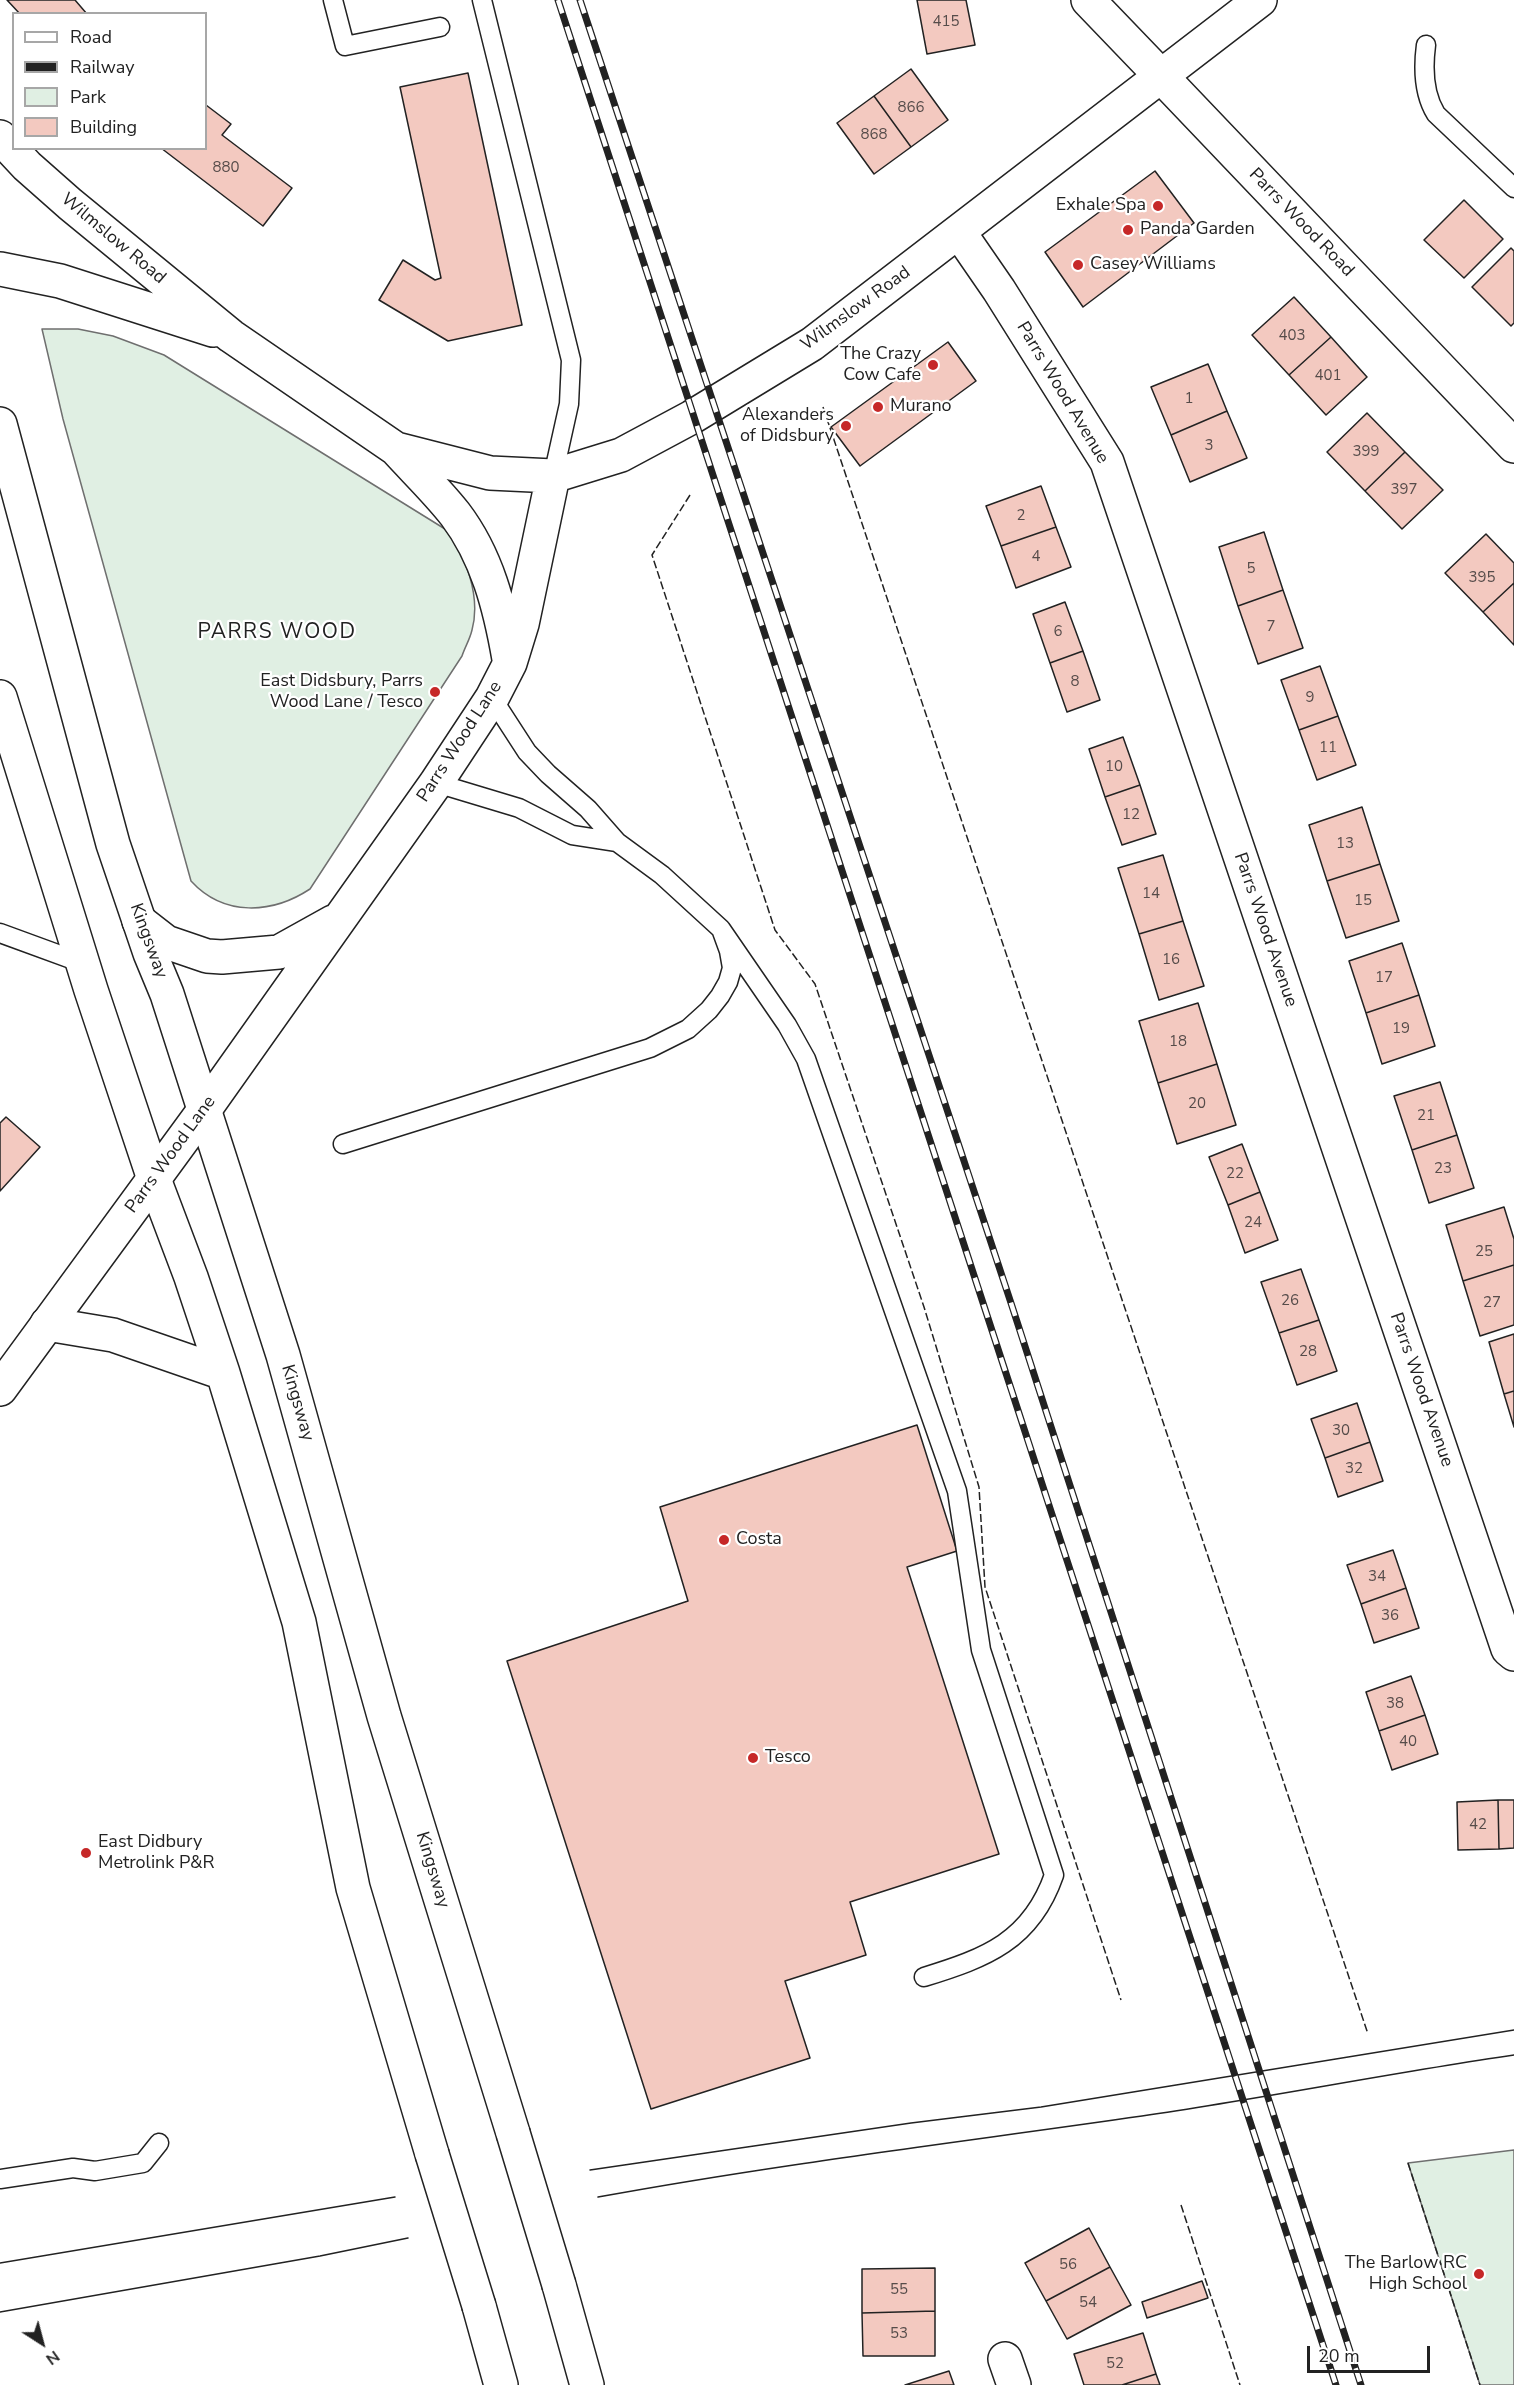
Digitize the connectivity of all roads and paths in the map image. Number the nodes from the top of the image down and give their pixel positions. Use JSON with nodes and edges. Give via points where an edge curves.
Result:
{"nodes":[{"id":1,"x":333,"y":0,"type":"edge"},
{"id":2,"x":482,"y":0,"type":"edge"},
{"id":3,"x":1088,"y":0,"type":"edge"},
{"id":4,"x":1260,"y":0,"type":"edge"},
{"id":5,"x":440,"y":27,"type":"dead end"},
{"id":6,"x":1426,"y":45,"type":"dead end"},
{"id":7,"x":1161,"y":76,"type":"junction"},
{"id":8,"x":0,"y":136,"type":"edge"},
{"id":9,"x":12,"y":149,"type":"edge"},
{"id":10,"x":13,"y":150,"type":"edge"},
{"id":11,"x":1514,"y":188,"type":"edge"},
{"id":12,"x":959,"y":232,"type":"junction"},
{"id":13,"x":0,"y":269,"type":"edge"},
{"id":14,"x":231,"y":336,"type":"junction"},
{"id":15,"x":0,"y":424,"type":"edge"},
{"id":16,"x":1514,"y":446,"type":"edge"},
{"id":17,"x":396,"y":449,"type":"junction"},
{"id":18,"x":553,"y":476,"type":"junction"},
{"id":19,"x":510,"y":663,"type":"junction"},
{"id":20,"x":0,"y":697,"type":"edge"},
{"id":21,"x":492,"y":698,"type":"junction"},
{"id":22,"x":436,"y":783,"type":"junction"},
{"id":23,"x":617,"y":843,"type":"junction"},
{"id":24,"x":340,"y":918,"type":"junction"},
{"id":25,"x":139,"y":921,"type":"junction"},
{"id":26,"x":721,"y":929,"type":"junction"},
{"id":27,"x":0,"y":933,"type":"edge"},
{"id":28,"x":82,"y":963,"type":"junction"},
{"id":29,"x":205,"y":1109,"type":"junction"},
{"id":30,"x":343,"y":1144,"type":"dead end"},
{"id":31,"x":154,"y":1179,"type":"junction"},
{"id":32,"x":47,"y":1324,"type":"junction"},
{"id":33,"x":223,"y":1373,"type":"junction"},
{"id":34,"x":0,"y":1389,"type":"edge"},
{"id":35,"x":1514,"y":1654,"type":"edge"},
{"id":36,"x":924,"y":1977,"type":"dead end"},
{"id":37,"x":159,"y":2143,"type":"dead end"},
{"id":38,"x":0,"y":2179,"type":"edge"},
{"id":39,"x":501,"y":2385,"type":"edge"},
{"id":40,"x":587,"y":2385,"type":"edge"}],
"edges":[{"from":1,"to":5,"type":"lane","via":[[345,46]]},
{"from":2,"to":18,"type":"lane","via":[[571,360],[569,404]]},
{"from":3,"to":7,"type":"main road","name":"Parrs Wood Road"},
{"from":4,"to":7,"type":"main road","name":"Wilmslow Road"},
{"from":6,"to":11,"type":"lane","via":[[1428,102]]},
{"from":7,"to":12,"type":"main road","name":"Wilmslow Road"},
{"from":7,"to":16,"type":"main road","name":"Parrs Wood Road"},
{"from":8,"to":9,"type":"main road","name":"Wilmslow Road"},
{"from":10,"to":14,"type":"main road","name":"Wilmslow Road","via":[[70,204]]},
{"from":12,"to":18,"type":"main road","name":"Wilmslow Road","via":[[812,344],[692,417],[621,454]]},
{"from":12,"to":35,"type":"main road","name":"Parrs Wood Avenue","via":[[1107,462],[1508,1649]]},
{"from":13,"to":14,"type":"main road","name":"Wilmslow Road","via":[[60,281]]},
{"from":14,"to":17,"type":"main road","name":"Wilmslow Road"},
{"from":15,"to":25,"type":"main road","name":"Kingsway","via":[[113,844]]},
{"from":17,"to":18,"type":"main road","name":"Wilmslow Road","via":[[490,473]]},
{"from":17,"to":19,"type":"main road","name":"Wilmslow Road","via":[[455,514],[486,569],[501,612]]},
{"from":18,"to":19,"type":"main road","name":"Parrs Wood Lane"},
{"from":19,"to":21,"type":"main road","name":"Parrs Wood Lane"},
{"from":20,"to":28,"type":"main road"},
{"from":21,"to":22,"type":"main road","name":"Parrs Wood Lane"},
{"from":21,"to":23,"type":"lane","via":[[527,752],[588,809]]},
{"from":22,"to":23,"type":"lane","via":[[519,808],[572,835]]},
{"from":22,"to":24,"type":"main road","name":"Parrs Wood Lane"},
{"from":23,"to":26,"type":"lane","via":[[662,875]]},
{"from":24,"to":25,"type":"main road","name":"Parrs Wood Lane","via":[[279,952],[222,957],[166,942]]},
{"from":24,"to":29,"type":"main road","name":"Parrs Wood Lane"},
{"from":25,"to":29,"type":"main road","name":"Kingsway"},
{"from":26,"to":30,"type":"lane","via":[[732,968],[728,982],[709,1010],[688,1029],[650,1048]]},
{"from":26,"to":36,"type":"lane","via":[[806,1059],[909,1350],[957,1491],[981,1650],[1054,1875],[1046,1899],[1024,1928],[995,1950]]},
{"from":27,"to":28,"type":"lane"},
{"from":28,"to":31,"type":"main road"},
{"from":29,"to":31,"type":"main road","name":"Parrs Wood Lane"},
{"from":29,"to":40,"type":"main road","name":"Kingsway","bridge":true,"via":[[283,1354],[384,1716]]},
{"from":31,"to":32,"type":"main road","name":"Parrs Wood Lane"},
{"from":31,"to":33,"type":"main road"},
{"from":32,"to":33,"type":"main road","via":[[113,1335]]},
{"from":32,"to":34,"type":"main road","name":"Parrs Wood Lane"},
{"from":33,"to":39,"type":"main road","bridge":true,"via":[[299,1622],[353,1888]]},
{"from":37,"to":38,"type":"lane","via":[[143,2163]]}]}
